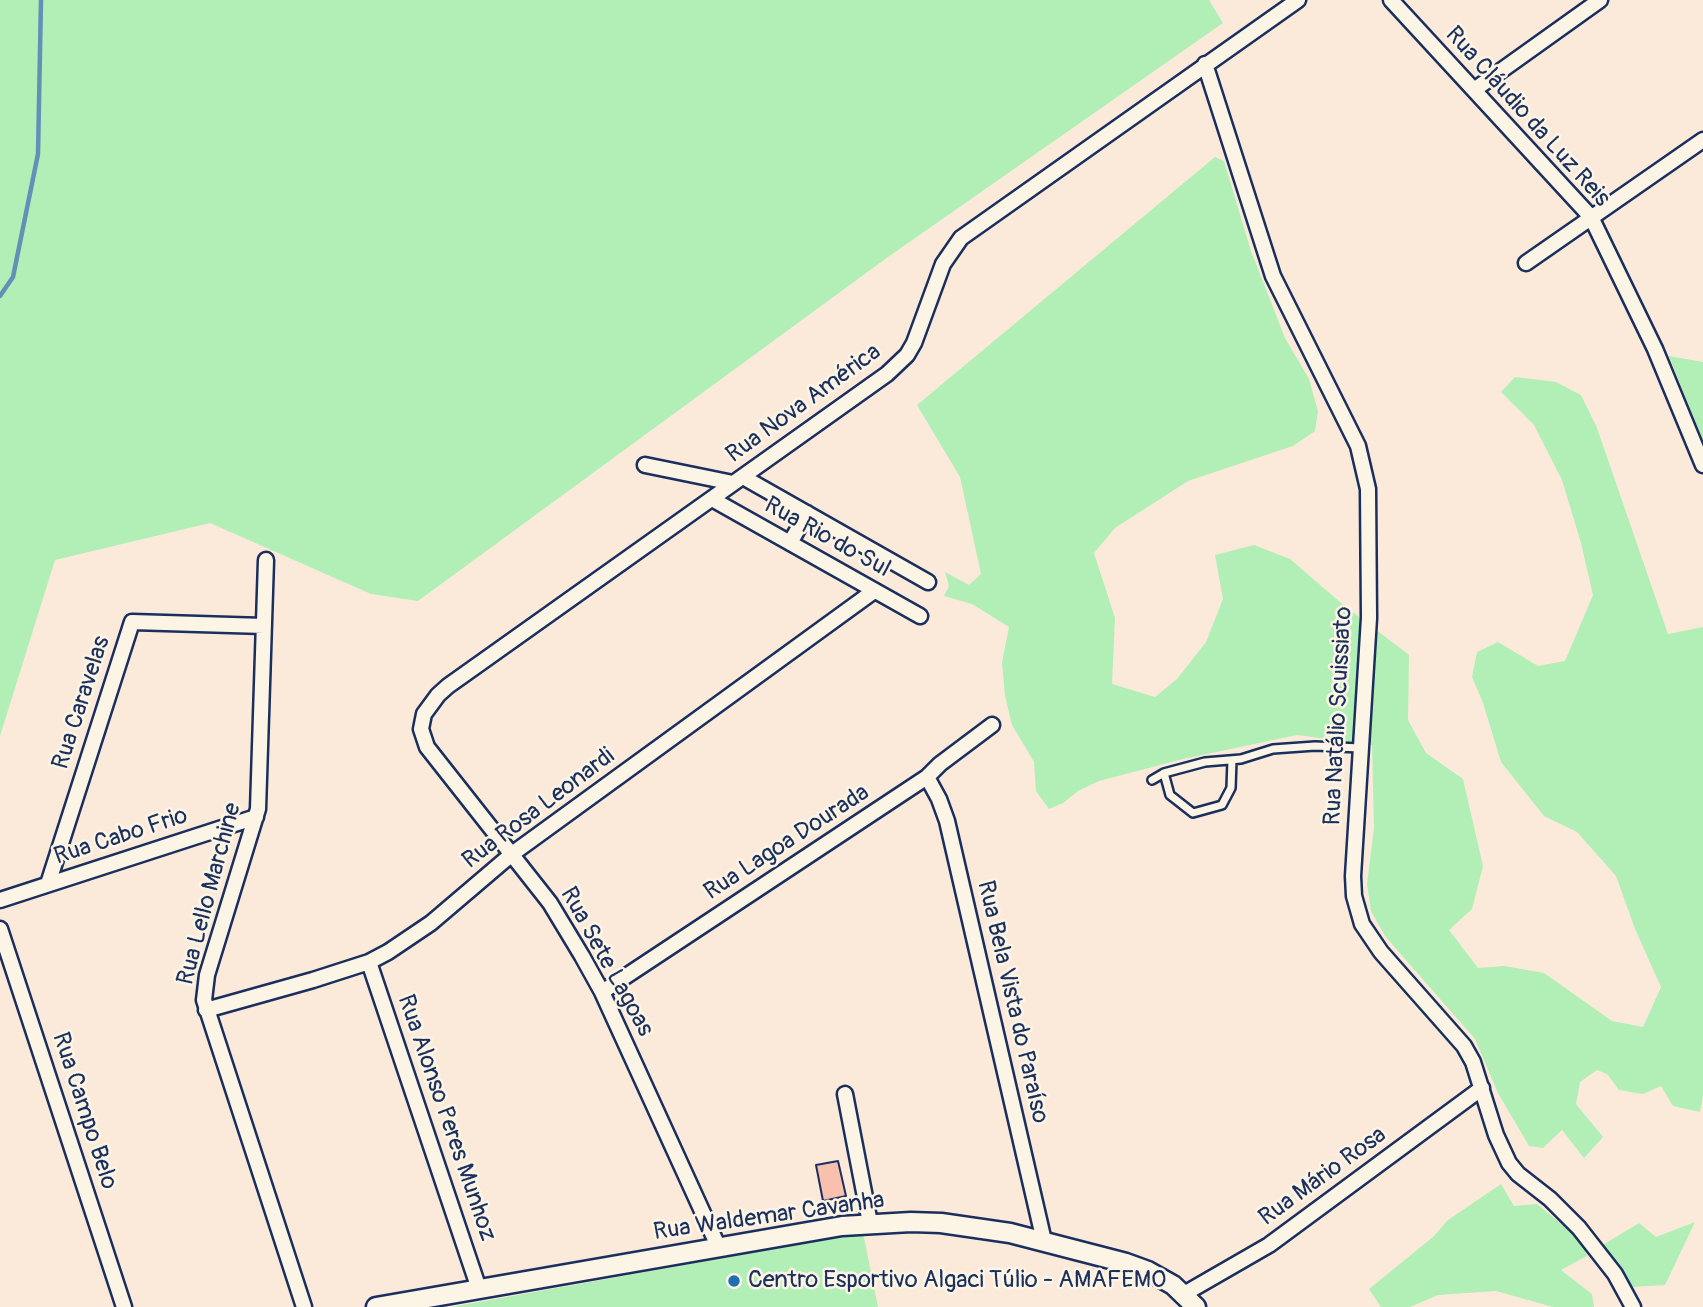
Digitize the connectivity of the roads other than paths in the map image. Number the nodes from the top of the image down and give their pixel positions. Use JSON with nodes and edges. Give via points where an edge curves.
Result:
{"nodes":[{"id":1,"x":1298,"y":0,"type":"edge"},
{"id":2,"x":1391,"y":0,"type":"edge"},
{"id":3,"x":1600,"y":0,"type":"edge"},
{"id":4,"x":1205,"y":64,"type":"junction"},
{"id":5,"x":1474,"y":90,"type":"junction"},
{"id":6,"x":1703,"y":140,"type":"edge"},
{"id":7,"x":1591,"y":218,"type":"junction"},
{"id":8,"x":1526,"y":263,"type":"dead end"},
{"id":9,"x":645,"y":465,"type":"dead end"},
{"id":10,"x":1703,"y":465,"type":"edge"},
{"id":11,"x":738,"y":480,"type":"junction"},
{"id":12,"x":712,"y":499,"type":"junction"},
{"id":13,"x":807,"y":513,"type":"junction"},
{"id":14,"x":790,"y":543,"type":"junction"},
{"id":15,"x":267,"y":560,"type":"dead end"},
{"id":16,"x":928,"y":582,"type":"dead end"},
{"id":17,"x":874,"y":590,"type":"junction"},
{"id":18,"x":920,"y":616,"type":"dead end"},
{"id":19,"x":264,"y":626,"type":"junction"},
{"id":20,"x":422,"y":722,"type":"joint"},
{"id":21,"x":992,"y":725,"type":"dead end"},
{"id":22,"x":1360,"y":748,"type":"junction"},
{"id":23,"x":1232,"y":760,"type":"junction"},
{"id":24,"x":1164,"y":774,"type":"junction"},
{"id":25,"x":927,"y":777,"type":"junction"},
{"id":26,"x":1152,"y":780,"type":"dead end"},
{"id":27,"x":256,"y":817,"type":"junction"},
{"id":28,"x":512,"y":854,"type":"junction"},
{"id":29,"x":48,"y":884,"type":"junction"},
{"id":30,"x":0,"y":900,"type":"edge"},
{"id":31,"x":0,"y":929,"type":"edge"},
{"id":32,"x":369,"y":962,"type":"junction"},
{"id":33,"x":602,"y":992,"type":"junction"},
{"id":34,"x":206,"y":1010,"type":"junction"},
{"id":35,"x":1482,"y":1088,"type":"junction"},
{"id":36,"x":845,"y":1094,"type":"dead end"},
{"id":37,"x":870,"y":1223,"type":"junction"},
{"id":38,"x":1045,"y":1241,"type":"junction"},
{"id":39,"x":719,"y":1246,"type":"junction"},
{"id":40,"x":479,"y":1289,"type":"junction"},
{"id":41,"x":1190,"y":1301,"type":"edge"},
{"id":42,"x":124,"y":1307,"type":"edge"},
{"id":43,"x":304,"y":1307,"type":"edge"},
{"id":44,"x":376,"y":1307,"type":"edge"},
{"id":45,"x":1633,"y":1307,"type":"edge"}],
"edges":[{"from":1,"to":4,"type":"street","name":"Rua Nova América"},
{"from":2,"to":5,"type":"street","name":"Rua Cláudio da Luz Reis"},
{"from":3,"to":5,"type":"street"},
{"from":4,"to":11,"type":"street","name":"Rua Nova América","via":[[961,238],[943,264],[914,343],[898,365]]},
{"from":4,"to":22,"type":"street","name":"Rua Natálio Scuissiato","via":[[1273,276],[1349,426],[1364,467],[1370,513],[1370,594]]},
{"from":5,"to":7,"type":"street","name":"Rua Cláudio da Luz Reis"},
{"from":6,"to":7,"type":"street"},
{"from":7,"to":8,"type":"street"},
{"from":7,"to":10,"type":"street","name":"Rua Cláudio da Luz Reis","via":[[1655,349]]},
{"from":9,"to":11,"type":"street","name":"Rua Rio do Sul"},
{"from":11,"to":12,"type":"street","name":"Rua Nova América"},
{"from":11,"to":13,"type":"street","name":"Rua Rio do Sul"},
{"from":12,"to":14,"type":"street","name":"Rua Rio do Sul"},
{"from":12,"to":20,"type":"street","name":"Rua Nova América","via":[[448,686]]},
{"from":13,"to":14,"type":"street"},
{"from":13,"to":16,"type":"street","name":"Rua Rio do Sul"},
{"from":14,"to":17,"type":"street","name":"Rua Rio do Sul"},
{"from":15,"to":19,"type":"street","name":"Rua Lello Marchine"},
{"from":17,"to":18,"type":"street","name":"Rua Rio do Sul"},
{"from":17,"to":28,"type":"street","name":"Rua Rosa Leonardi"},
{"from":19,"to":27,"type":"street","name":"Rua Lello Marchine"},
{"from":19,"to":29,"type":"street","name":"Rua Caravelas","via":[[132,622]]},
{"from":20,"to":28,"type":"street","name":"Rua Sete Lagoas","via":[[427,747]]},
{"from":21,"to":25,"type":"street","name":"Rua Lagoa Dourada"},
{"from":22,"to":23,"type":"lane","via":[[1315,746]]},
{"from":22,"to":35,"type":"street","name":"Rua Natálio Scuissiato","via":[[1353,876],[1362,924],[1464,1046]]},
{"from":23,"to":24,"type":"lane"},
{"from":23,"to":24,"type":"lane","via":[[1231,788],[1222,805],[1193,813],[1170,795]]},
{"from":24,"to":26,"type":"lane"},
{"from":25,"to":33,"type":"street","name":"Rua Lagoa Dourada"},
{"from":25,"to":38,"type":"street","name":"Rua Bela Vista do Paraíso","via":[[947,821]]},
{"from":27,"to":29,"type":"street","name":"Rua Cabo Frio"},
{"from":27,"to":34,"type":"street","name":"Rua Lello Marchine","via":[[207,975]]},
{"from":28,"to":32,"type":"street","name":"Rua Rosa Leonardi","via":[[431,923]]},
{"from":28,"to":33,"type":"street","name":"Rua Sete Lagoas","via":[[550,903]]},
{"from":29,"to":30,"type":"street","name":"Rua Cabo Frio"},
{"from":31,"to":42,"type":"street","name":"Rua Campo Belo"},
{"from":32,"to":34,"type":"street","name":"Rua Rosa Leonardi"},
{"from":32,"to":40,"type":"street","name":"Rua Alonso Peres Munhoz"},
{"from":33,"to":39,"type":"street","name":"Rua Sete Lagoas"},
{"from":34,"to":43,"type":"street","name":"Rua Lello Marchine"},
{"from":35,"to":41,"type":"street","name":"Rua Mário Rosa"},
{"from":35,"to":45,"type":"street","name":"Rua Natálio Scuissiato","via":[[1509,1163],[1579,1228],[1615,1274]]},
{"from":36,"to":37,"type":"street"},
{"from":37,"to":38,"type":"street","name":"Rua Waldemar Cavanha","via":[[941,1223]]},
{"from":37,"to":39,"type":"street","name":"Rua Waldemar Cavanha"},
{"from":38,"to":41,"type":"street","name":"Rua Waldemar Cavanha","via":[[1148,1271]]},
{"from":39,"to":40,"type":"street","name":"Rua Waldemar Cavanha"},
{"from":40,"to":44,"type":"street","name":"Rua Waldemar Cavanha"}]}
